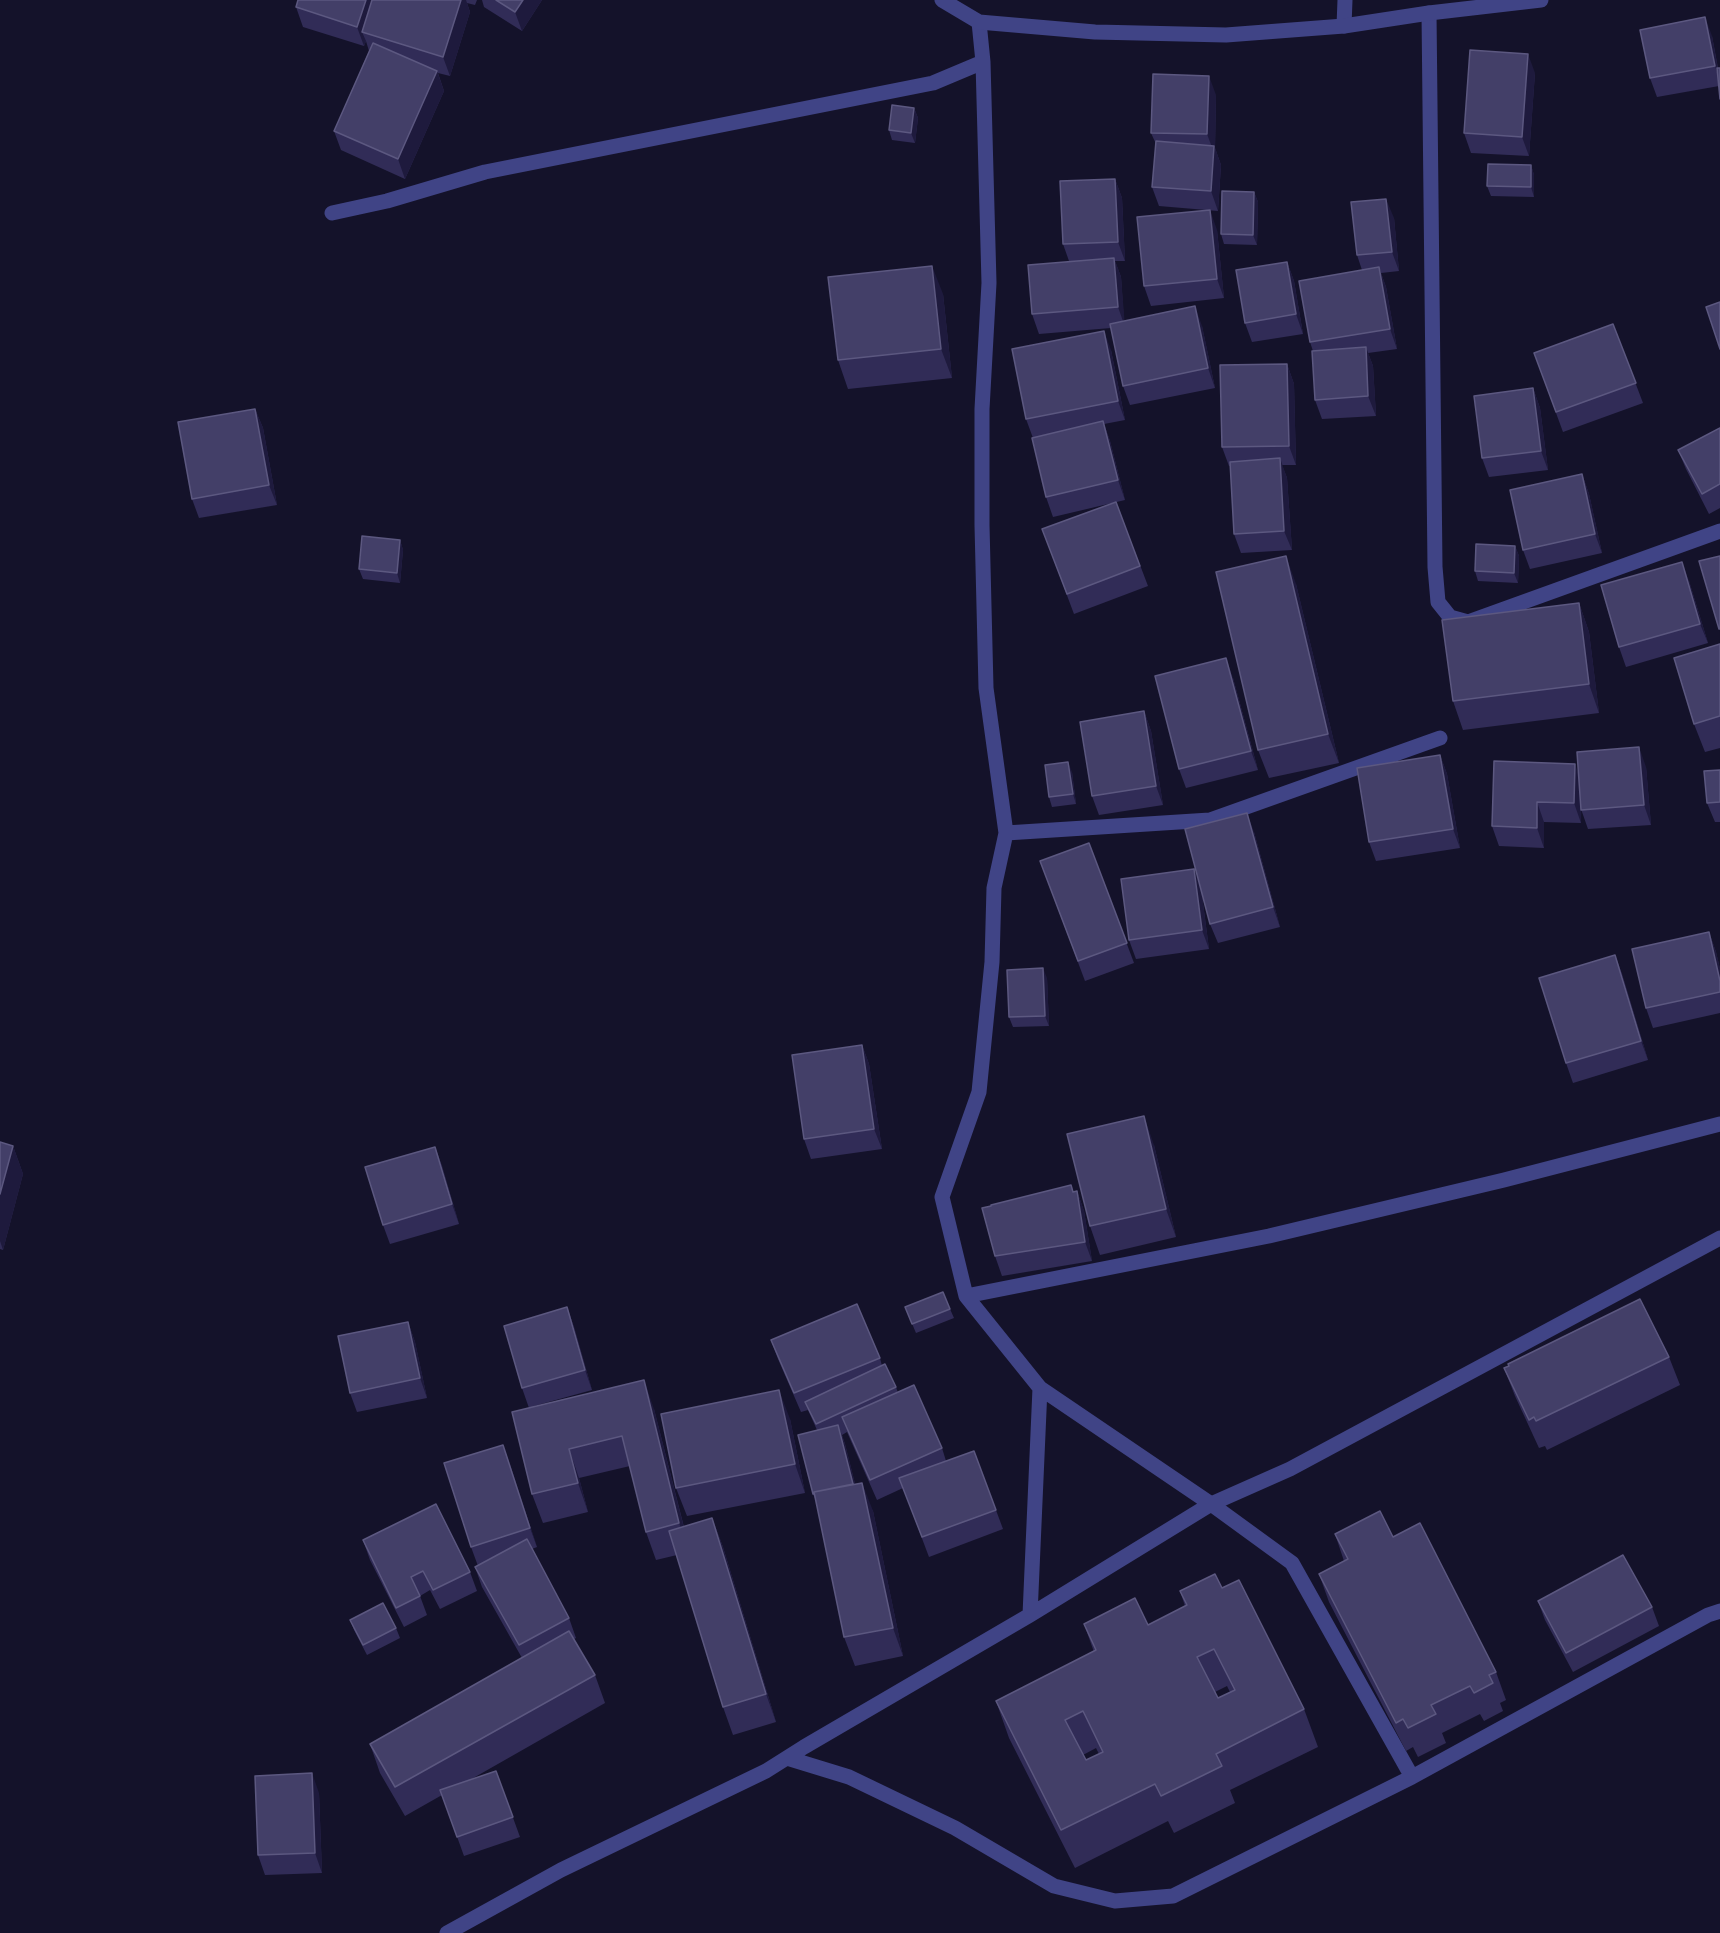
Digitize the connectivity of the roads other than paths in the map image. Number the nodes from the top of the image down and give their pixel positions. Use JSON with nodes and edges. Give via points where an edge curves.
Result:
{"nodes":[{"id":1,"x":942,"y":0,"type":"edge"},
{"id":2,"x":1345,"y":0,"type":"edge"},
{"id":3,"x":1541,"y":0,"type":"edge"},
{"id":4,"x":1429,"y":13,"type":"junction"},
{"id":5,"x":979,"y":22,"type":"junction"},
{"id":6,"x":1344,"y":26,"type":"junction"},
{"id":7,"x":983,"y":62,"type":"junction"},
{"id":8,"x":332,"y":213,"type":"dead end"},
{"id":9,"x":1720,"y":531,"type":"edge"},
{"id":10,"x":1440,"y":738,"type":"dead end"},
{"id":11,"x":1006,"y":833,"type":"junction"},
{"id":12,"x":1720,"y":1124,"type":"edge"},
{"id":13,"x":1720,"y":1238,"type":"edge"},
{"id":14,"x":966,"y":1296,"type":"junction"},
{"id":15,"x":1041,"y":1388,"type":"junction"},
{"id":16,"x":1211,"y":1504,"type":"junction"},
{"id":17,"x":1720,"y":1611,"type":"edge"},
{"id":18,"x":1030,"y":1615,"type":"junction"},
{"id":19,"x":787,"y":1758,"type":"junction"},
{"id":20,"x":1412,"y":1777,"type":"junction"},
{"id":21,"x":447,"y":1933,"type":"edge"}],
"edges":[{"from":1,"to":5,"type":"street"},
{"from":2,"to":6,"type":"street"},
{"from":3,"to":4,"type":"street"},
{"from":4,"to":6,"type":"street"},
{"from":4,"to":9,"type":"street","via":[[1438,602],[1450,617],[1468,622]]},
{"from":5,"to":6,"type":"street","via":[[1095,32],[1226,35]]},
{"from":5,"to":7,"type":"street"},
{"from":7,"to":8,"type":"street","via":[[933,83],[485,172]]},
{"from":7,"to":11,"type":"street","via":[[989,283],[982,409],[986,688]]},
{"from":10,"to":11,"type":"street","via":[[1210,820]]},
{"from":11,"to":14,"type":"street","via":[[994,888],[992,962],[979,1092],[942,1197]]},
{"from":12,"to":14,"type":"street","via":[[1269,1236]]},
{"from":13,"to":16,"type":"street","via":[[1290,1469]]},
{"from":14,"to":15,"type":"street"},
{"from":15,"to":16,"type":"street"},
{"from":15,"to":18,"type":"street"},
{"from":16,"to":18,"type":"street"},
{"from":16,"to":20,"type":"street","via":[[1292,1563]]},
{"from":17,"to":20,"type":"street"},
{"from":18,"to":19,"type":"street"},
{"from":19,"to":20,"type":"street","via":[[849,1777],[913,1807],[1054,1886],[1115,1901],[1173,1896]]},
{"from":19,"to":21,"type":"street","via":[[561,1870]]}]}
